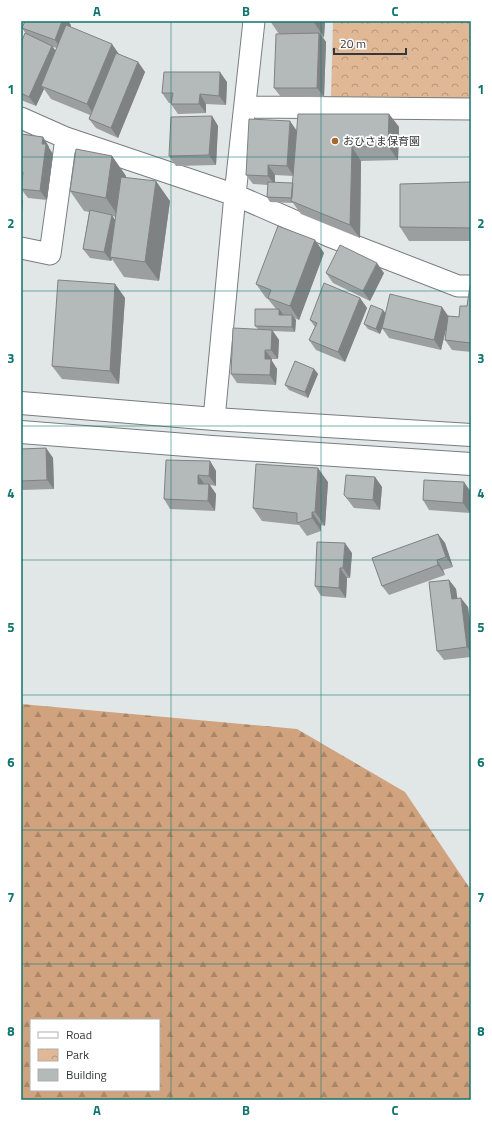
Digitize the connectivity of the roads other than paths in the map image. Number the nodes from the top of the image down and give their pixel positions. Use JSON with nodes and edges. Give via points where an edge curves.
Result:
{"nodes":[{"id":1,"x":254,"y":21,"type":"edge"},
{"id":2,"x":245,"y":107,"type":"junction"},
{"id":3,"x":471,"y":109,"type":"edge"},
{"id":4,"x":21,"y":118,"type":"edge"},
{"id":5,"x":66,"y":138,"type":"junction"},
{"id":6,"x":235,"y":195,"type":"junction"},
{"id":7,"x":21,"y":248,"type":"edge"},
{"id":8,"x":471,"y":286,"type":"edge"},
{"id":9,"x":21,"y":403,"type":"edge"},
{"id":10,"x":214,"y":418,"type":"junction"},
{"id":11,"x":21,"y":432,"type":"edge"},
{"id":12,"x":471,"y":435,"type":"edge"},
{"id":13,"x":471,"y":464,"type":"edge"}],
"edges":[{"from":1,"to":2,"type":"street"},
{"from":2,"to":3,"type":"street"},
{"from":2,"to":6,"type":"street"},
{"from":4,"to":5,"type":"street"},
{"from":5,"to":6,"type":"street"},
{"from":5,"to":7,"type":"street","via":[[50,254]]},
{"from":6,"to":8,"type":"street","via":[[329,236],[458,286]]},
{"from":6,"to":10,"type":"street"},
{"from":9,"to":10,"type":"street"},
{"from":10,"to":12,"type":"street"},
{"from":11,"to":13,"type":"street"}]}
